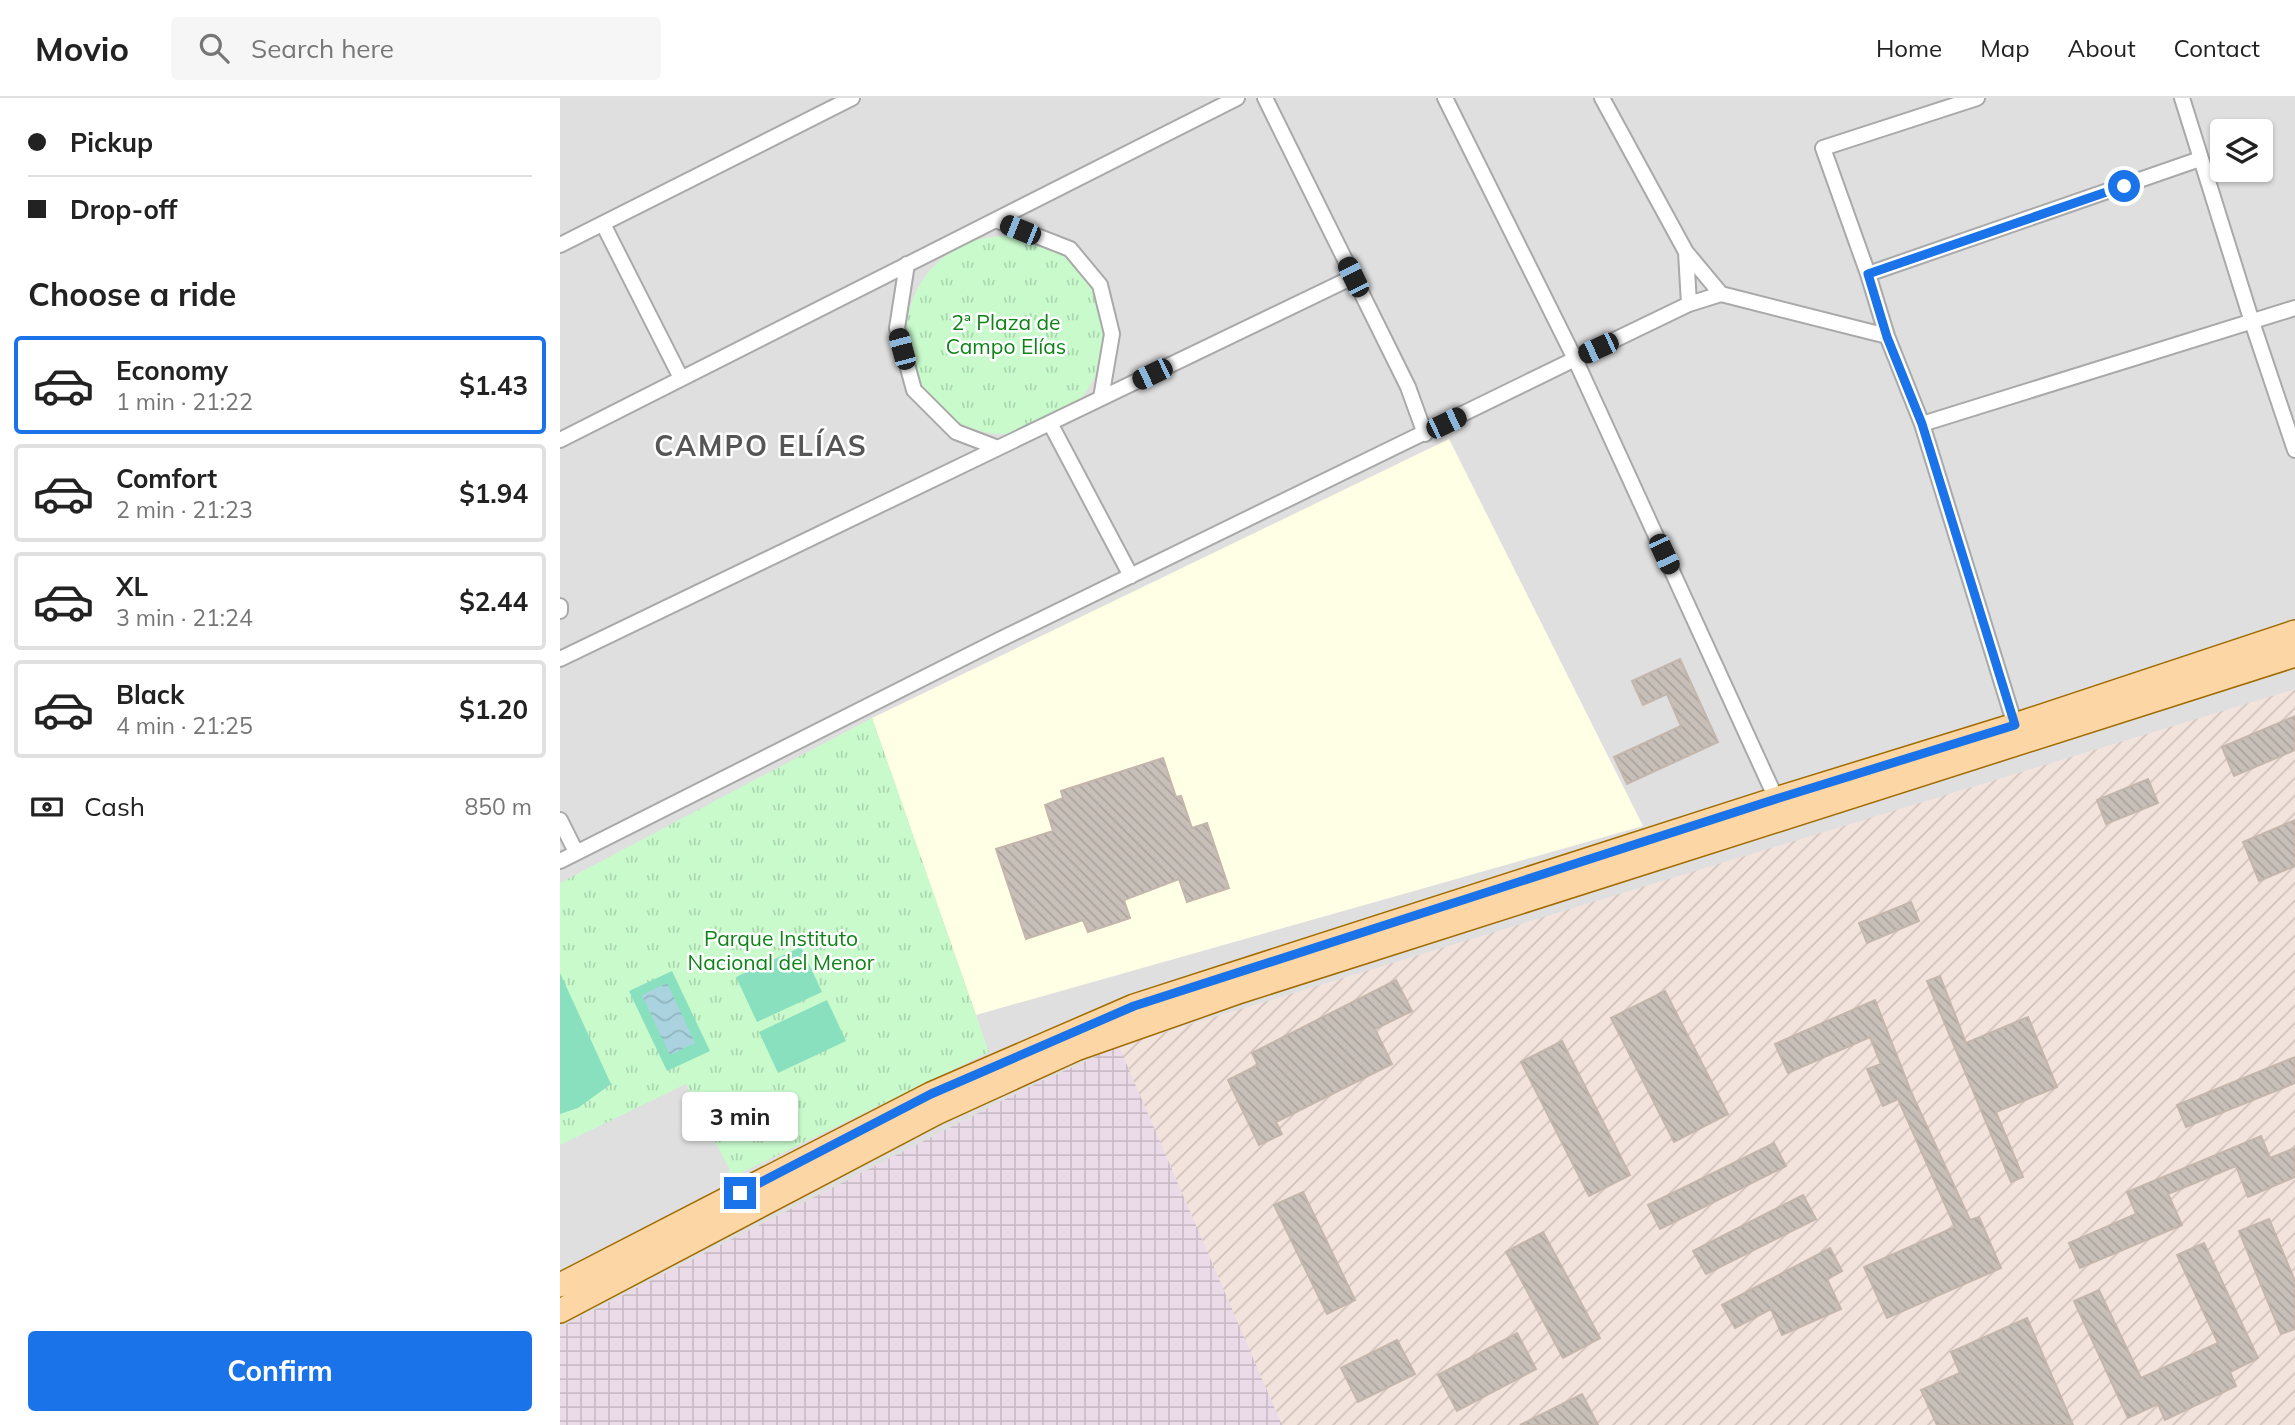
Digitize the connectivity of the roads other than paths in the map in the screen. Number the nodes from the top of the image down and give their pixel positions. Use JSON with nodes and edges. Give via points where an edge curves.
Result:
{"nodes":[{"id":1,"x":852,"y":98,"type":"edge"},
{"id":2,"x":1237,"y":98,"type":"edge"},
{"id":3,"x":1265,"y":98,"type":"edge"},
{"id":4,"x":1445,"y":98,"type":"edge"},
{"id":5,"x":1602,"y":98,"type":"edge"},
{"id":6,"x":1977,"y":98,"type":"edge"},
{"id":7,"x":2182,"y":98,"type":"edge"},
{"id":8,"x":2200,"y":159,"type":"junction"},
{"id":9,"x":996,"y":220,"type":"junction"},
{"id":10,"x":603,"y":224,"type":"junction"},
{"id":11,"x":560,"y":245,"type":"edge"},
{"id":12,"x":1686,"y":252,"type":"junction"},
{"id":13,"x":907,"y":264,"type":"junction"},
{"id":14,"x":1868,"y":274,"type":"junction"},
{"id":15,"x":1353,"y":277,"type":"junction"},
{"id":16,"x":1721,"y":294,"type":"junction"},
{"id":17,"x":1689,"y":304,"type":"junction"},
{"id":18,"x":2295,"y":308,"type":"edge"},
{"id":19,"x":2252,"y":322,"type":"junction"},
{"id":20,"x":1887,"y":337,"type":"junction"},
{"id":21,"x":1575,"y":359,"type":"junction"},
{"id":22,"x":681,"y":378,"type":"junction"},
{"id":23,"x":1101,"y":398,"type":"junction"},
{"id":24,"x":1050,"y":423,"type":"junction"},
{"id":25,"x":1922,"y":424,"type":"junction"},
{"id":26,"x":1425,"y":434,"type":"junction"},
{"id":27,"x":560,"y":440,"type":"edge"},
{"id":28,"x":998,"y":448,"type":"junction"},
{"id":29,"x":2295,"y":450,"type":"edge"},
{"id":30,"x":1131,"y":576,"type":"junction"},
{"id":31,"x":2295,"y":632,"type":"edge"},
{"id":32,"x":2295,"y":655,"type":"edge"},
{"id":33,"x":560,"y":659,"type":"edge"},
{"id":34,"x":2015,"y":725,"type":"junction"},
{"id":35,"x":1781,"y":809,"type":"junction"},
{"id":36,"x":560,"y":820,"type":"edge"},
{"id":37,"x":576,"y":852,"type":"junction"},
{"id":38,"x":560,"y":860,"type":"edge"},
{"id":39,"x":560,"y":1285,"type":"edge"},
{"id":40,"x":560,"y":1311,"type":"edge"}],
"edges":[{"from":1,"to":10,"type":"street"},
{"from":2,"to":9,"type":"street"},
{"from":3,"to":15,"type":"street"},
{"from":4,"to":21,"type":"street"},
{"from":5,"to":12,"type":"street"},
{"from":6,"to":14,"type":"street","via":[[1823,148]]},
{"from":7,"to":8,"type":"street"},
{"from":8,"to":14,"type":"street"},
{"from":8,"to":19,"type":"street"},
{"from":9,"to":13,"type":"street"},
{"from":9,"to":23,"type":"street","via":[[1070,249],[1100,285],[1112,334]]},
{"from":10,"to":11,"type":"street"},
{"from":10,"to":22,"type":"street"},
{"from":12,"to":16,"type":"street"},
{"from":12,"to":17,"type":"street"},
{"from":13,"to":22,"type":"street"},
{"from":13,"to":28,"type":"street","via":[[897,328],[914,390],[956,432]]},
{"from":14,"to":20,"type":"street"},
{"from":15,"to":23,"type":"street"},
{"from":15,"to":26,"type":"street","via":[[1408,387]]},
{"from":16,"to":17,"type":"street"},
{"from":16,"to":20,"type":"street"},
{"from":17,"to":21,"type":"street"},
{"from":18,"to":19,"type":"street"},
{"from":19,"to":25,"type":"street"},
{"from":19,"to":29,"type":"street"},
{"from":20,"to":25,"type":"street"},
{"from":21,"to":26,"type":"street"},
{"from":21,"to":35,"type":"street"},
{"from":22,"to":27,"type":"street"},
{"from":23,"to":24,"type":"street"},
{"from":24,"to":28,"type":"street"},
{"from":24,"to":30,"type":"street"},
{"from":25,"to":34,"type":"street"},
{"from":26,"to":30,"type":"street"},
{"from":28,"to":33,"type":"street"},
{"from":30,"to":37,"type":"street"},
{"from":31,"to":34,"type":"main road"},
{"from":32,"to":35,"type":"main road"},
{"from":34,"to":35,"type":"main road"},
{"from":35,"to":39,"type":"main road","via":[[1134,1006],[931,1094]]},
{"from":35,"to":40,"type":"main road","via":[[1076,1049],[936,1113]]},
{"from":36,"to":37,"type":"street"},
{"from":37,"to":38,"type":"street"}]}
